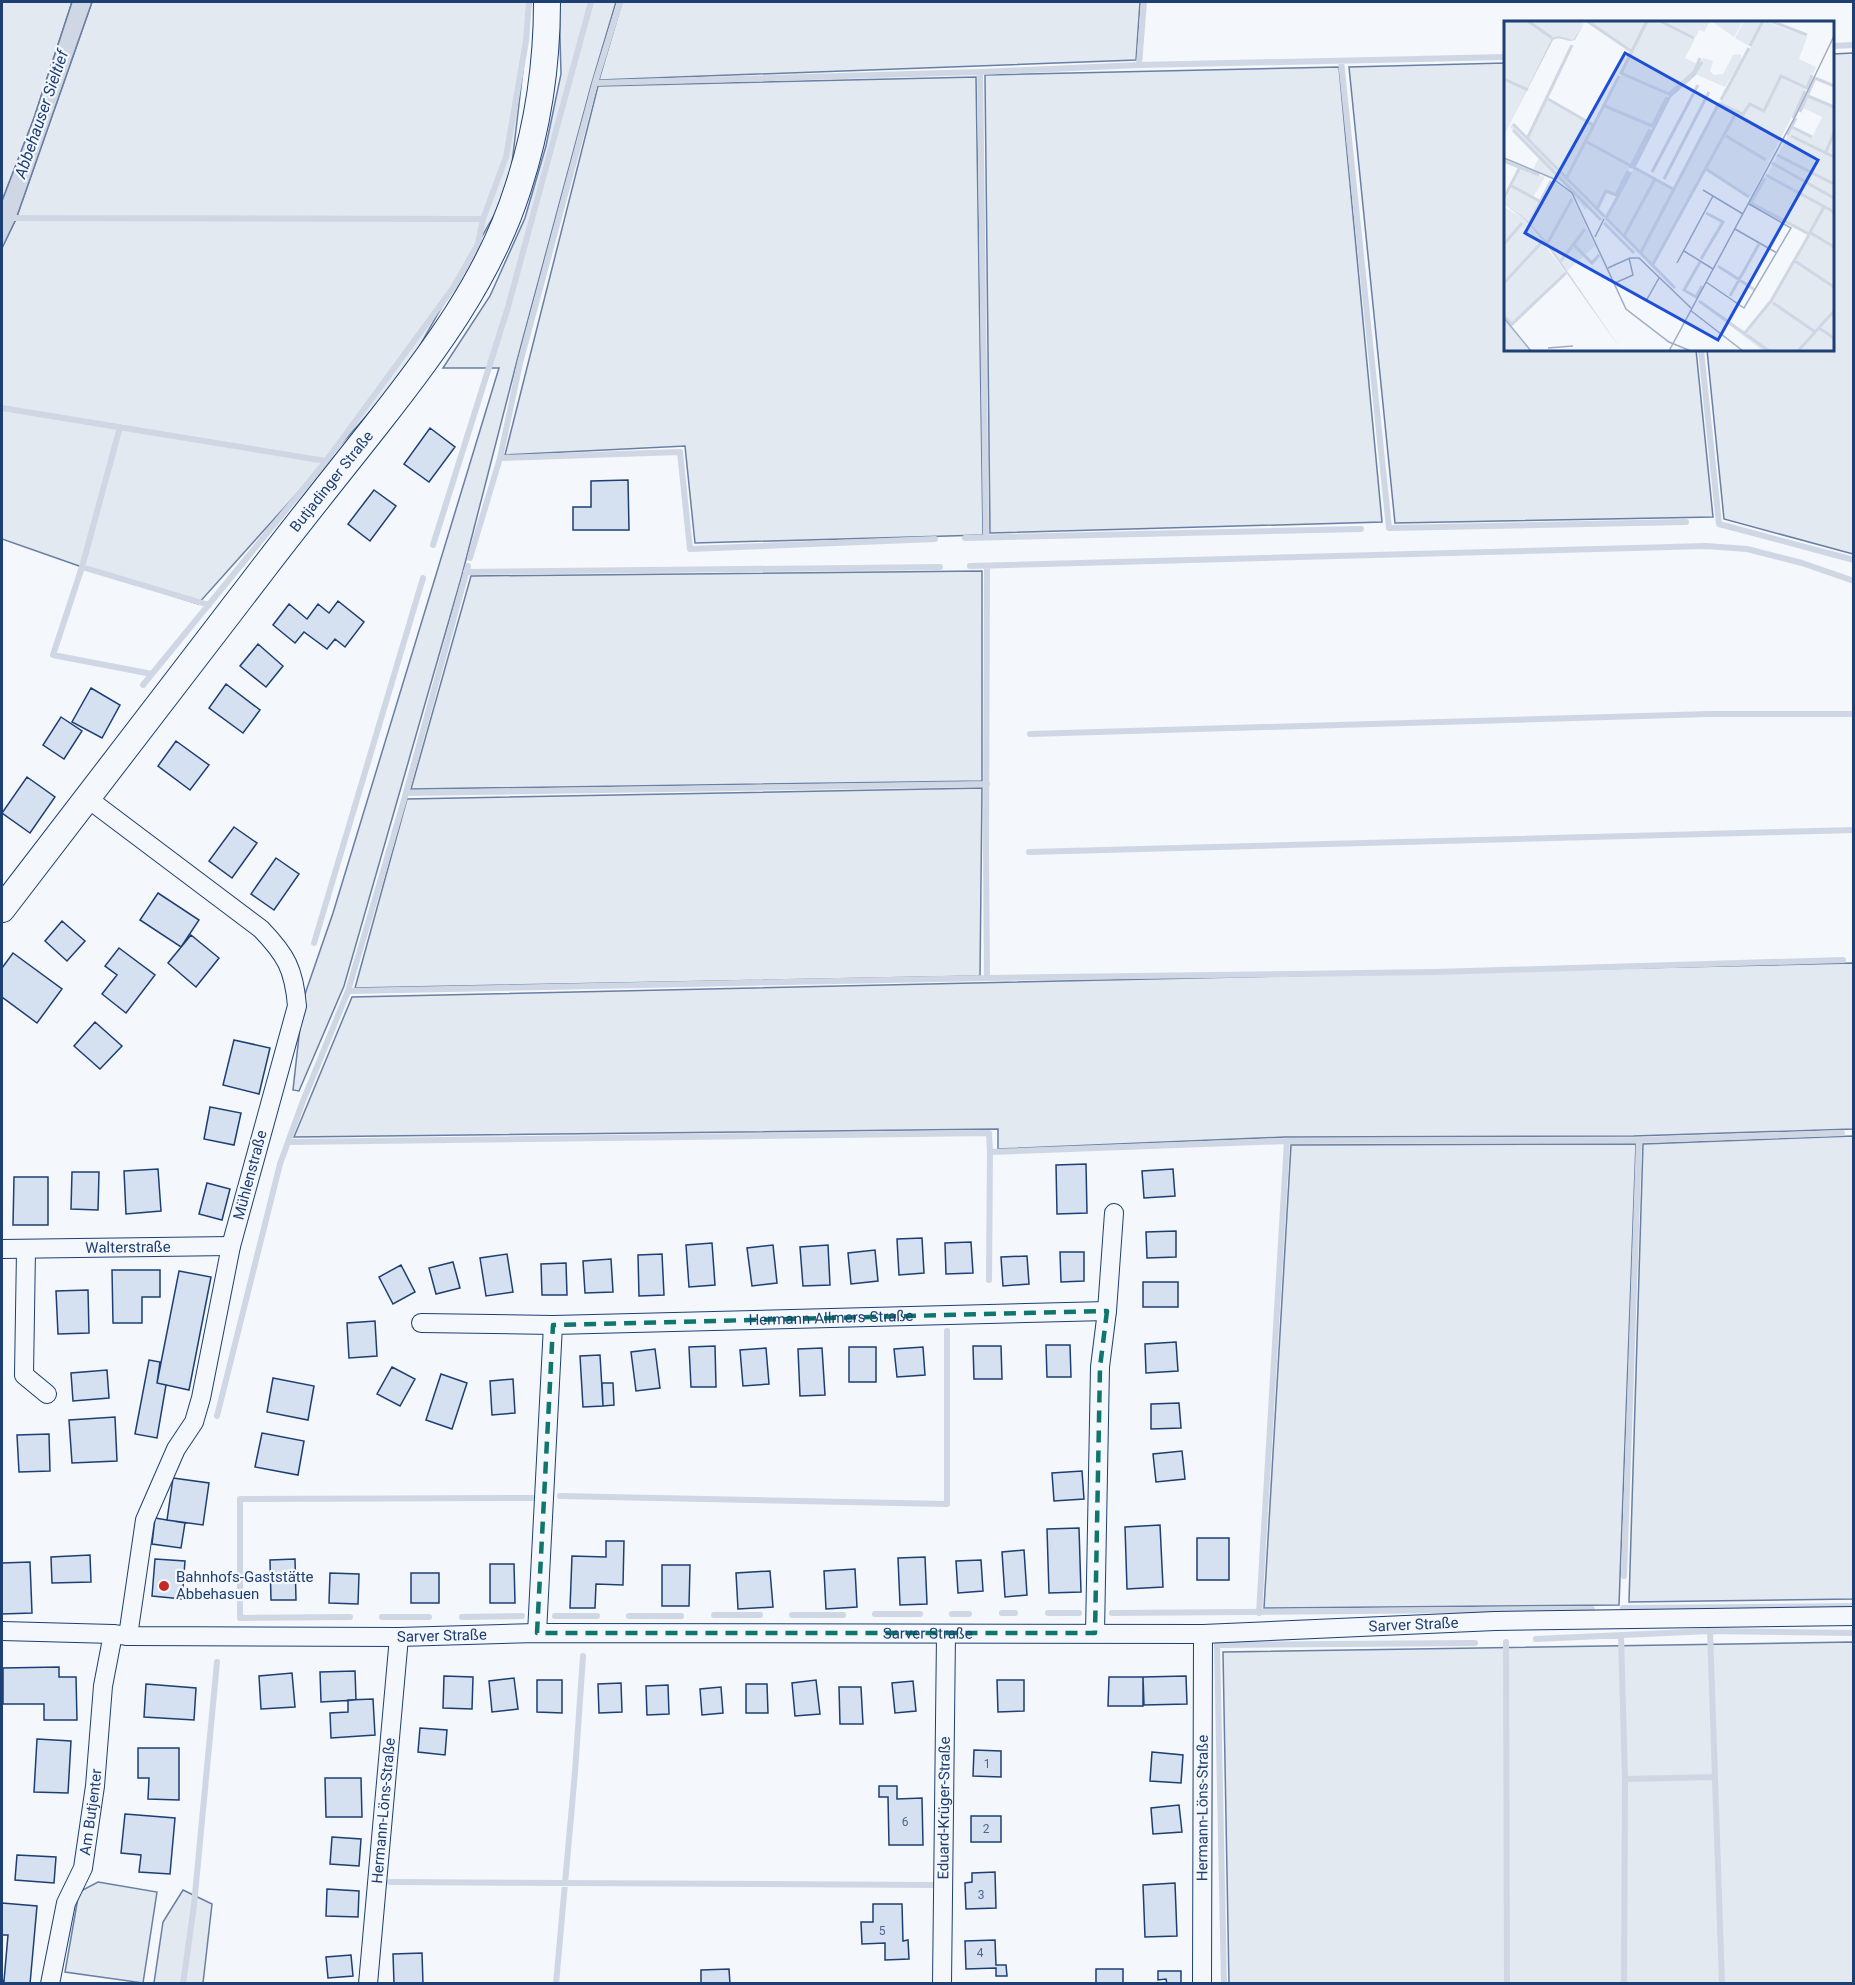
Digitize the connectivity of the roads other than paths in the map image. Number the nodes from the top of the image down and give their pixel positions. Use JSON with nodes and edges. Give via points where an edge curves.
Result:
{"nodes":[{"id":1,"x":547,"y":2,"type":"edge"},
{"id":2,"x":87,"y":798,"type":"junction"},
{"id":3,"x":2,"y":909,"type":"edge"},
{"id":4,"x":1114,"y":1213,"type":"dead end"},
{"id":5,"x":231,"y":1246,"type":"junction"},
{"id":6,"x":2,"y":1249,"type":"edge"},
{"id":7,"x":26,"y":1250,"type":"junction"},
{"id":8,"x":1107,"y":1311,"type":"junction"},
{"id":9,"x":421,"y":1323,"type":"dead end"},
{"id":10,"x":553,"y":1325,"type":"junction"},
{"id":11,"x":47,"y":1394,"type":"dead end"},
{"id":12,"x":1854,"y":1616,"type":"edge"},
{"id":13,"x":2,"y":1631,"type":"edge"},
{"id":14,"x":537,"y":1633,"type":"junction"},
{"id":15,"x":1095,"y":1633,"type":"junction"},
{"id":16,"x":946,"y":1634,"type":"junction"},
{"id":17,"x":1203,"y":1634,"type":"junction"},
{"id":18,"x":120,"y":1635,"type":"junction"},
{"id":19,"x":399,"y":1637,"type":"junction"},
{"id":20,"x":50,"y":1983,"type":"edge"},
{"id":21,"x":368,"y":1983,"type":"edge"},
{"id":22,"x":942,"y":1983,"type":"edge"},
{"id":23,"x":1202,"y":1983,"type":"edge"}],
"edges":[{"from":1,"to":2,"type":"main road","name":"Butjadinger Straße","via":[[540,103],[518,189],[482,271],[459,311],[424,364]]},
{"from":2,"to":3,"type":"main road","name":"Butjadinger Straße"},
{"from":2,"to":5,"type":"street","name":"Mühlenstraße","via":[[261,929],[279,948],[293,974],[297,1006]]},
{"from":4,"to":8,"type":"street"},
{"from":5,"to":7,"type":"street","name":"Walterstraße"},
{"from":5,"to":18,"type":"street","name":"Mühlenstraße","via":[[201,1398],[194,1422],[176,1449],[145,1520]]},
{"from":6,"to":7,"type":"street","name":"Walterstraße"},
{"from":7,"to":11,"type":"street","via":[[24,1375]]},
{"from":8,"to":10,"type":"street","name":"Hermann-Allmers-Straße"},
{"from":8,"to":15,"type":"street","via":[[1100,1367]]},
{"from":9,"to":10,"type":"street","name":"Hermann-Allmers-Straße"},
{"from":10,"to":14,"type":"street"},
{"from":12,"to":17,"type":"street","name":"Sarver Straße","via":[[1495,1621]]},
{"from":13,"to":18,"type":"street","name":"Sarver Straße"},
{"from":14,"to":16,"type":"street","name":"Sarver Straße"},
{"from":14,"to":19,"type":"street","name":"Sarver Straße"},
{"from":15,"to":16,"type":"street","name":"Sarver Straße"},
{"from":15,"to":17,"type":"street","name":"Sarver Straße"},
{"from":16,"to":22,"type":"street","name":"Eduard-Krüger-Straße"},
{"from":17,"to":23,"type":"street","name":"Hermann-Löns-Straße"},
{"from":18,"to":19,"type":"street","name":"Sarver Straße"},
{"from":18,"to":20,"type":"street","name":"Am Butjenter","via":[[103,1686],[83,1868],[66,1903]]},
{"from":19,"to":21,"type":"street","name":"Hermann-Löns-Straße"}]}
